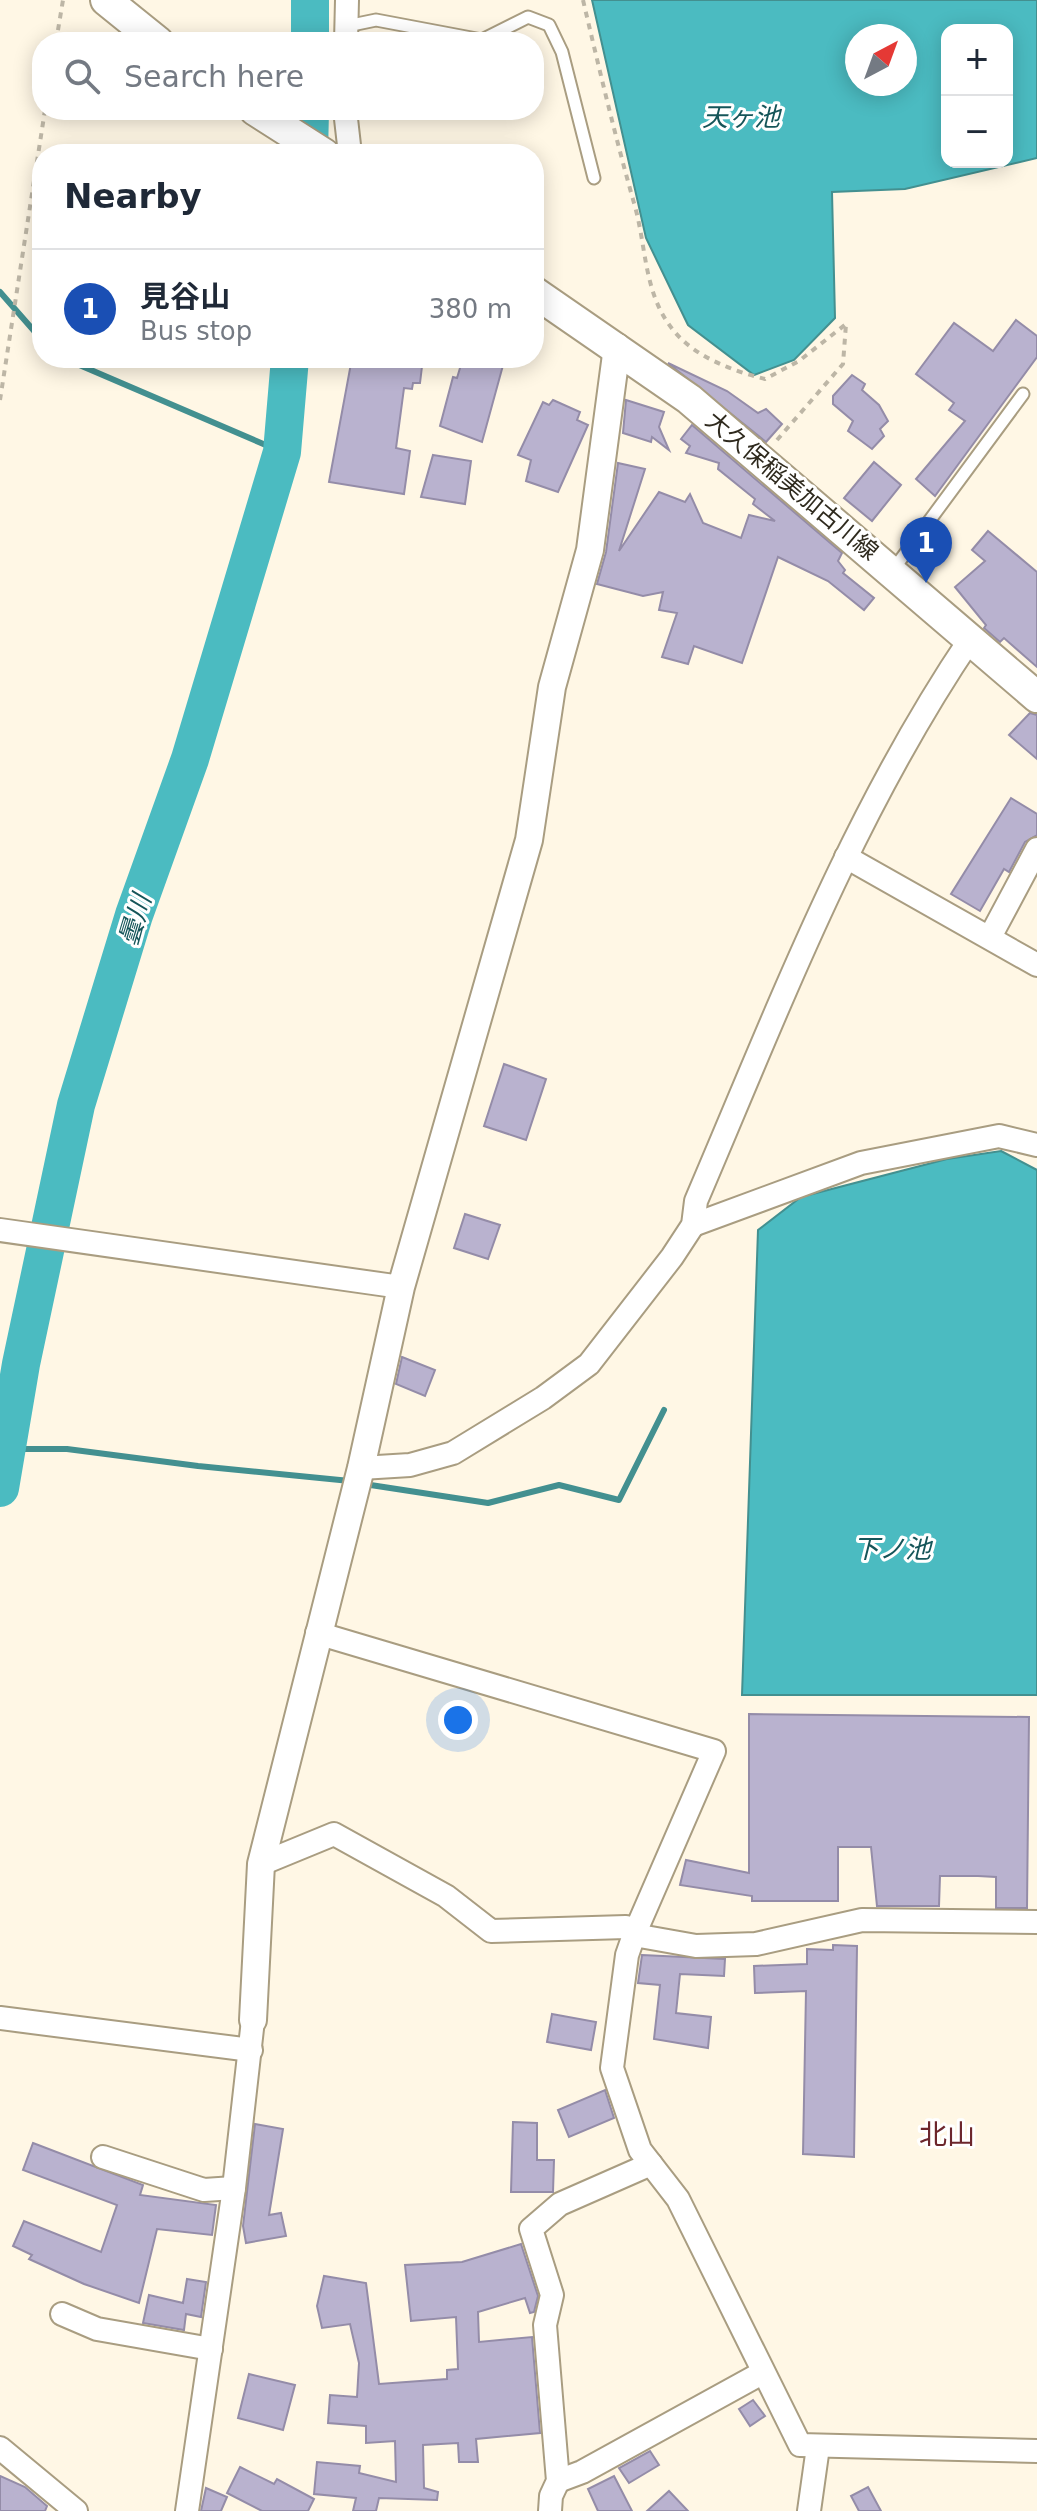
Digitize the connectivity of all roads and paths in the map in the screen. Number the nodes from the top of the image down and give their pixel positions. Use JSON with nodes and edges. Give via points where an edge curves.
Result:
{"nodes":[{"id":1,"x":63,"y":0,"type":"edge"},
{"id":2,"x":106,"y":0,"type":"edge"},
{"id":3,"x":347,"y":0,"type":"edge"},
{"id":4,"x":583,"y":0,"type":"edge"},
{"id":5,"x":58,"y":32,"type":"edge"},
{"id":6,"x":146,"y":32,"type":"edge"},
{"id":7,"x":347,"y":32,"type":"edge"},
{"id":8,"x":351,"y":32,"type":"edge"},
{"id":9,"x":442,"y":32,"type":"edge"},
{"id":10,"x":498,"y":32,"type":"edge"},
{"id":11,"x":43,"y":120,"type":"edge"},
{"id":12,"x":271,"y":120,"type":"edge"},
{"id":13,"x":346,"y":120,"type":"edge"},
{"id":14,"x":40,"y":144,"type":"edge"},
{"id":15,"x":308,"y":144,"type":"edge"},
{"id":16,"x":349,"y":144,"type":"edge"},
{"id":17,"x":594,"y":178,"type":"dead end"},
{"id":18,"x":32,"y":194,"type":"edge"},
{"id":19,"x":544,"y":299,"type":"edge"},
{"id":20,"x":617,"y":347,"type":"junction"},
{"id":21,"x":1023,"y":394,"type":"dead end"},
{"id":22,"x":0,"y":400,"type":"edge"},
{"id":23,"x":760,"y":457,"type":"junction"},
{"id":24,"x":893,"y":570,"type":"junction"},
{"id":25,"x":971,"y":638,"type":"junction"},
{"id":26,"x":1037,"y":697,"type":"edge"},
{"id":27,"x":1037,"y":849,"type":"edge"},
{"id":28,"x":846,"y":857,"type":"junction"},
{"id":29,"x":990,"y":937,"type":"junction"},
{"id":30,"x":1037,"y":965,"type":"edge"},
{"id":31,"x":1037,"y":1145,"type":"edge"},
{"id":32,"x":693,"y":1225,"type":"junction"},
{"id":33,"x":2,"y":1230,"type":"edge"},
{"id":34,"x":401,"y":1287,"type":"junction"},
{"id":35,"x":361,"y":1468,"type":"junction"},
{"id":36,"x":317,"y":1633,"type":"junction"},
{"id":37,"x":261,"y":1864,"type":"junction"},
{"id":38,"x":1037,"y":1922,"type":"edge"},
{"id":39,"x":634,"y":1935,"type":"junction"},
{"id":40,"x":0,"y":2018,"type":"edge"},
{"id":41,"x":253,"y":2020,"type":"joint"},
{"id":42,"x":251,"y":2050,"type":"junction"},
{"id":43,"x":103,"y":2157,"type":"dead end"},
{"id":44,"x":651,"y":2164,"type":"junction"},
{"id":45,"x":234,"y":2188,"type":"junction"},
{"id":46,"x":62,"y":2314,"type":"dead end"},
{"id":47,"x":211,"y":2349,"type":"junction"},
{"id":48,"x":762,"y":2373,"type":"junction"},
{"id":49,"x":818,"y":2447,"type":"junction"},
{"id":50,"x":0,"y":2448,"type":"edge"},
{"id":51,"x":1037,"y":2451,"type":"edge"},
{"id":52,"x":558,"y":2481,"type":"junction"},
{"id":53,"x":76,"y":2511,"type":"edge"},
{"id":54,"x":187,"y":2511,"type":"edge"},
{"id":55,"x":550,"y":2511,"type":"edge"},
{"id":56,"x":809,"y":2511,"type":"edge"}],
"edges":[{"from":1,"to":5,"type":"path"},
{"from":2,"to":6,"type":"main road"},
{"from":3,"to":7,"type":"street"},
{"from":4,"to":23,"type":"path","via":[[654,298],[668,323],[688,346],[765,379],[846,324],[843,364]]},
{"from":8,"to":9,"type":"lane","via":[[376,20]]},
{"from":10,"to":17,"type":"lane","via":[[528,17],[549,25],[562,52]]},
{"from":11,"to":14,"type":"path"},
{"from":12,"to":15,"type":"main road"},
{"from":13,"to":16,"type":"street"},
{"from":18,"to":22,"type":"path"},
{"from":19,"to":20,"type":"main road","name":"大久保稲美加古川線"},
{"from":20,"to":23,"type":"main road","name":"大久保稲美加古川線"},
{"from":20,"to":34,"type":"street","via":[[590,550],[552,687],[529,840]]},
{"from":21,"to":24,"type":"lane"},
{"from":23,"to":24,"type":"main road","name":"大久保稲美加古川線"},
{"from":24,"to":25,"type":"main road","name":"大久保稲美加古川線"},
{"from":25,"to":26,"type":"main road","name":"大久保稲美加古川線"},
{"from":25,"to":28,"type":"street","via":[[890,769]]},
{"from":27,"to":29,"type":"street"},
{"from":28,"to":29,"type":"street"},
{"from":28,"to":32,"type":"street","via":[[800,950],[696,1201]]},
{"from":29,"to":30,"type":"street"},
{"from":31,"to":32,"type":"street","via":[[999,1136],[861,1163]]},
{"from":32,"to":35,"type":"street","via":[[589,1364],[543,1398],[453,1453],[410,1465]]},
{"from":33,"to":34,"type":"street"},
{"from":34,"to":35,"type":"street"},
{"from":35,"to":36,"type":"street"},
{"from":36,"to":37,"type":"street"},
{"from":36,"to":39,"type":"street","via":[[714,1751]]},
{"from":37,"to":39,"type":"street","via":[[334,1834],[446,1896],[491,1931],[626,1927]]},
{"from":37,"to":41,"type":"street"},
{"from":38,"to":39,"type":"street","via":[[862,1920],[756,1944],[711,1945]]},
{"from":39,"to":44,"type":"street","via":[[612,2068],[640,2150]]},
{"from":40,"to":42,"type":"street"},
{"from":41,"to":42,"type":"street"},
{"from":42,"to":45,"type":"street"},
{"from":43,"to":45,"type":"street","via":[[204,2190]]},
{"from":44,"to":48,"type":"street","via":[[678,2199]]},
{"from":44,"to":52,"type":"street","via":[[560,2204],[531,2229],[552,2295],[545,2325]]},
{"from":45,"to":47,"type":"street"},
{"from":46,"to":47,"type":"street","via":[[97,2329]]},
{"from":47,"to":54,"type":"street"},
{"from":48,"to":49,"type":"street","via":[[800,2445]]},
{"from":48,"to":52,"type":"street"},
{"from":49,"to":51,"type":"street"},
{"from":49,"to":56,"type":"street"},
{"from":50,"to":53,"type":"street"},
{"from":52,"to":55,"type":"street"}]}
